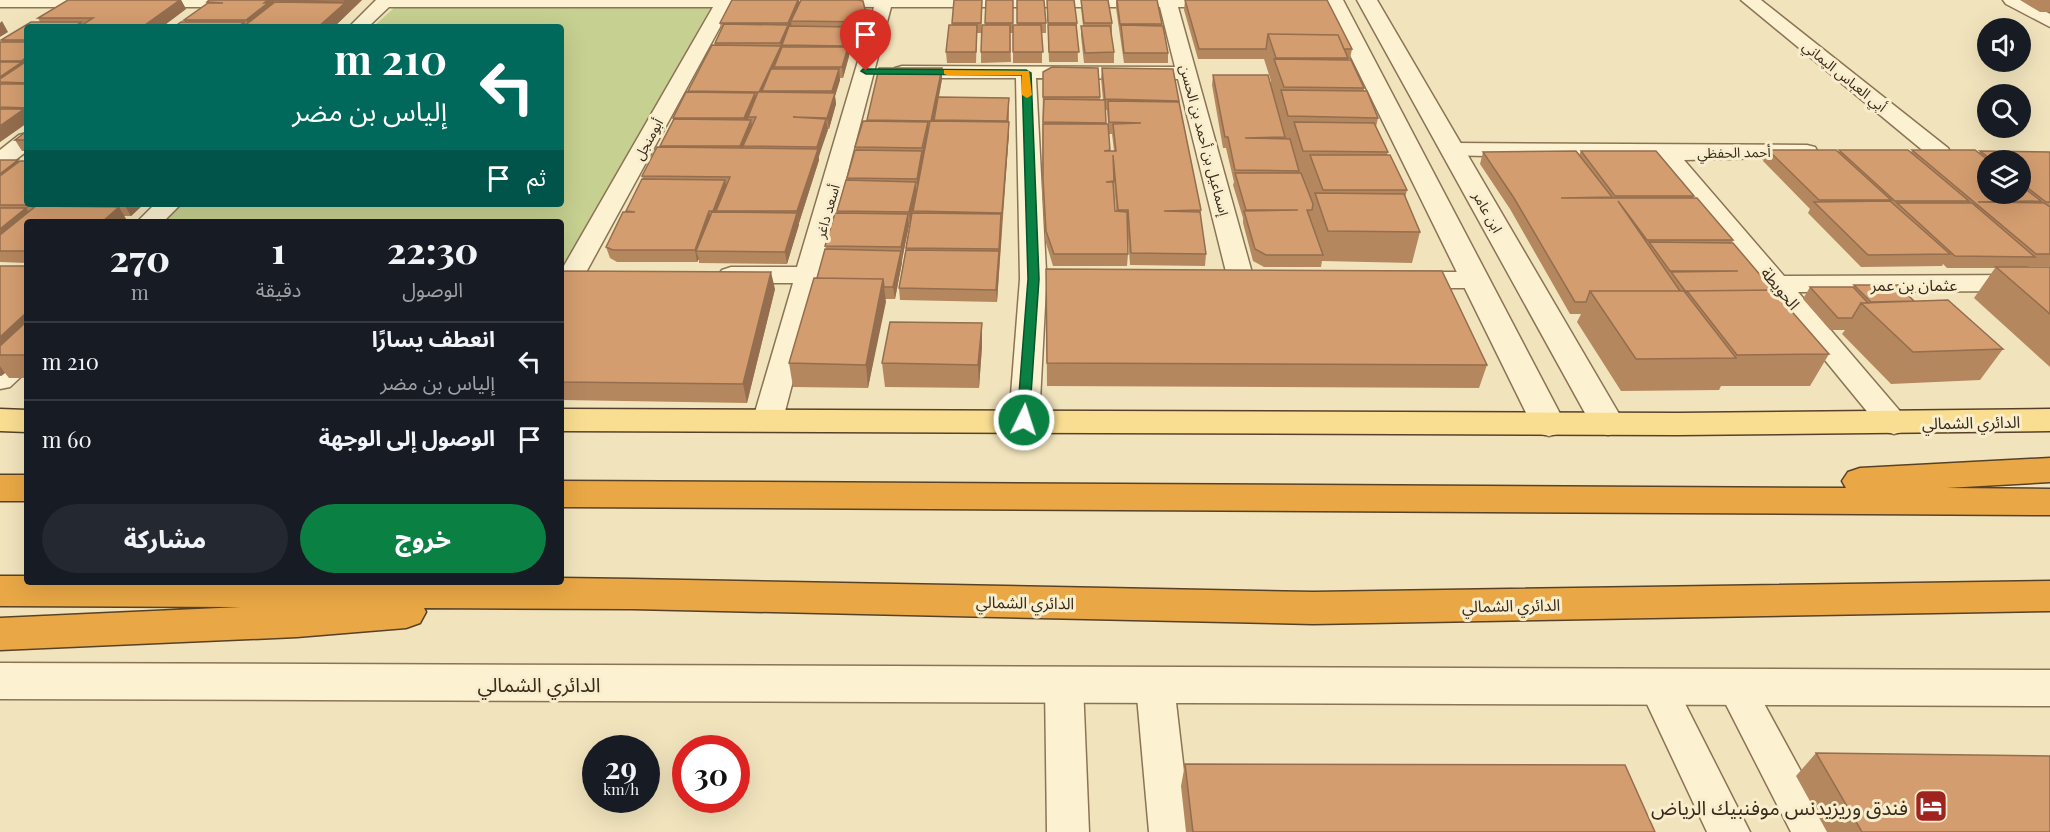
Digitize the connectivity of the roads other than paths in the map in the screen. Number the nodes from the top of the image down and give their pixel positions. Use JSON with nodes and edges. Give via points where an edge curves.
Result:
{"nodes":[{"id":1,"x":1367,"y":0,"type":"edge"},
{"id":2,"x":1750,"y":0,"type":"edge"},
{"id":3,"x":2012,"y":0,"type":"edge"},
{"id":4,"x":73,"y":1,"type":"edge"},
{"id":5,"x":214,"y":1,"type":"edge"},
{"id":6,"x":386,"y":1,"type":"edge"},
{"id":7,"x":0,"y":2,"type":"edge"},
{"id":8,"x":724,"y":2,"type":"junction"},
{"id":9,"x":807,"y":2,"type":"edge"},
{"id":10,"x":884,"y":2,"type":"junction"},
{"id":11,"x":1168,"y":2,"type":"junction"},
{"id":12,"x":1240,"y":2,"type":"edge"},
{"id":13,"x":1331,"y":8,"type":"edge"},
{"id":14,"x":43,"y":21,"type":"edge"},
{"id":15,"x":188,"y":21,"type":"edge"},
{"id":16,"x":2049,"y":21,"type":"edge"},
{"id":17,"x":361,"y":24,"type":"edge"},
{"id":18,"x":1383,"y":27,"type":"junction"},
{"id":19,"x":1360,"y":56,"type":"junction"},
{"id":20,"x":1399,"y":56,"type":"junction"},
{"id":21,"x":866,"y":71,"type":"junction"},
{"id":22,"x":1026,"y":73,"type":"junction"},
{"id":23,"x":1188,"y":73,"type":"junction"},
{"id":24,"x":24,"y":142,"type":"edge"},
{"id":25,"x":1453,"y":150,"type":"junction"},
{"id":26,"x":1834,"y":152,"type":"edge"},
{"id":27,"x":1905,"y":152,"type":"edge"},
{"id":28,"x":1667,"y":153,"type":"junction"},
{"id":29,"x":1,"y":160,"type":"edge"},
{"id":30,"x":24,"y":160,"type":"edge"},
{"id":31,"x":166,"y":207,"type":"edge"},
{"id":32,"x":152,"y":219,"type":"edge"},
{"id":33,"x":702,"y":275,"type":"edge"},
{"id":34,"x":809,"y":275,"type":"junction"},
{"id":35,"x":575,"y":276,"type":"edge"},
{"id":36,"x":1034,"y":279,"type":"junction"},
{"id":37,"x":1114,"y":279,"type":"edge"},
{"id":38,"x":1241,"y":280,"type":"edge"},
{"id":39,"x":1382,"y":280,"type":"edge"},
{"id":40,"x":1476,"y":280,"type":"junction"},
{"id":41,"x":2050,"y":283,"type":"edge"},
{"id":42,"x":1778,"y":284,"type":"junction"},
{"id":43,"x":24,"y":358,"type":"edge"},
{"id":44,"x":0,"y":380,"type":"edge"},
{"id":45,"x":768,"y":419,"type":"junction"},
{"id":46,"x":0,"y":420,"type":"edge"},
{"id":47,"x":564,"y":420,"type":"edge"},
{"id":48,"x":1024,"y":420,"type":"junction"},
{"id":49,"x":2050,"y":420,"type":"edge"},
{"id":50,"x":24,"y":421,"type":"edge"},
{"id":51,"x":1608,"y":424,"type":"junction"},
{"id":52,"x":1894,"y":424,"type":"junction"},
{"id":53,"x":1549,"y":425,"type":"junction"},
{"id":54,"x":2050,"y":470,"type":"edge"},
{"id":55,"x":564,"y":471,"type":"edge"},
{"id":56,"x":0,"y":488,"type":"edge"},
{"id":57,"x":24,"y":488,"type":"edge"},
{"id":58,"x":564,"y":494,"type":"edge"},
{"id":59,"x":875,"y":497,"type":"junction"},
{"id":60,"x":1491,"y":500,"type":"junction"},
{"id":61,"x":2050,"y":502,"type":"edge"},
{"id":62,"x":0,"y":591,"type":"edge"},
{"id":63,"x":632,"y":594,"type":"junction"},
{"id":64,"x":2050,"y":596,"type":"edge"},
{"id":65,"x":0,"y":634,"type":"edge"},
{"id":66,"x":0,"y":681,"type":"edge"},
{"id":67,"x":1064,"y":684,"type":"junction"},
{"id":68,"x":1155,"y":685,"type":"junction"},
{"id":69,"x":1658,"y":687,"type":"junction"},
{"id":70,"x":1736,"y":687,"type":"junction"},
{"id":71,"x":2050,"y":688,"type":"edge"},
{"id":72,"x":1068,"y":832,"type":"edge"},
{"id":73,"x":1170,"y":832,"type":"edge"},
{"id":74,"x":1730,"y":832,"type":"edge"},
{"id":75,"x":1813,"y":832,"type":"edge"}],
"edges":[{"from":1,"to":18,"type":"street","name":"ابن عامر"},
{"from":2,"to":27,"type":"street","name":"أبي العباس اليماني","via":[[1951,153]]},
{"from":3,"to":16,"type":"street"},
{"from":4,"to":5,"type":"street"},
{"from":4,"to":7,"type":"street"},
{"from":4,"to":14,"type":"street"},
{"from":5,"to":15,"type":"street"},
{"from":6,"to":8,"type":"street"},
{"from":6,"to":17,"type":"street"},
{"from":8,"to":9,"type":"street"},
{"from":8,"to":35,"type":"street","name":"أبومنجل"},
{"from":9,"to":10,"type":"street"},
{"from":10,"to":11,"type":"street"},
{"from":10,"to":21,"type":"street","name":"أسعد داغر"},
{"from":11,"to":12,"type":"street"},
{"from":11,"to":23,"type":"street","name":"إسماعيل بن أحمد بن الحسن"},
{"from":13,"to":18,"type":"street","via":[[1354,32],[1379,33]]},
{"from":13,"to":19,"type":"street"},
{"from":18,"to":20,"type":"street","name":"ابن عامر"},
{"from":19,"to":20,"type":"street","via":[[1364,49],[1378,47]]},
{"from":19,"to":40,"type":"street"},
{"from":20,"to":25,"type":"street","name":"ابن عامر"},
{"from":21,"to":22,"type":"street"},
{"from":21,"to":34,"type":"street","name":"أسعد داغر"},
{"from":22,"to":23,"type":"street"},
{"from":22,"to":36,"type":"street"},
{"from":23,"to":38,"type":"street","name":"إسماعيل بن أحمد بن الحسن"},
{"from":24,"to":29,"type":"street"},
{"from":25,"to":28,"type":"street","name":"أحمد الحفظي"},
{"from":25,"to":51,"type":"street","name":"ابن عامر"},
{"from":26,"to":28,"type":"street","name":"أحمد الحفظي"},
{"from":28,"to":42,"type":"street","name":"الحويطة"},
{"from":29,"to":30,"type":"street"},
{"from":31,"to":32,"type":"street"},
{"from":33,"to":34,"type":"street"},
{"from":34,"to":45,"type":"street","name":"أسعد داغر"},
{"from":36,"to":37,"type":"street"},
{"from":36,"to":48,"type":"street"},
{"from":39,"to":40,"type":"street"},
{"from":40,"to":53,"type":"street"},
{"from":41,"to":42,"type":"street","name":"عثمان بن عمر"},
{"from":42,"to":52,"type":"street","name":"الحويطة"},
{"from":43,"to":44,"type":"street"},
{"from":45,"to":47,"type":"main road","name":"الدائري الشمالي"},
{"from":45,"to":48,"type":"main road","name":"الدائري الشمالي"},
{"from":46,"to":50,"type":"main road"},
{"from":48,"to":53,"type":"main road","name":"الدائري الشمالي"},
{"from":49,"to":52,"type":"main road","name":"الدائري الشمالي"},
{"from":51,"to":52,"type":"main road","name":"الدائري الشمالي"},
{"from":51,"to":53,"type":"main road","name":"الدائري الشمالي"},
{"from":54,"to":60,"type":"highway"},
{"from":55,"to":59,"type":"highway"},
{"from":56,"to":57,"type":"highway"},
{"from":58,"to":59,"type":"highway"},
{"from":59,"to":60,"type":"highway"},
{"from":60,"to":61,"type":"highway"},
{"from":62,"to":63,"type":"highway","name":"الدائري الشمالي"},
{"from":63,"to":64,"type":"highway","name":"الدائري الشمالي","via":[[1313,608]]},
{"from":63,"to":65,"type":"highway","via":[[297,621]]},
{"from":66,"to":67,"type":"street","name":"الدائري الشمالي"},
{"from":67,"to":68,"type":"street","name":"الدائري الشمالي"},
{"from":67,"to":72,"type":"street"},
{"from":68,"to":69,"type":"street","name":"الدائري الشمالي"},
{"from":68,"to":73,"type":"street"},
{"from":69,"to":70,"type":"street","name":"الدائري الشمالي"},
{"from":69,"to":74,"type":"street"},
{"from":70,"to":71,"type":"street","name":"الدائري الشمالي"},
{"from":70,"to":75,"type":"street"}]}
